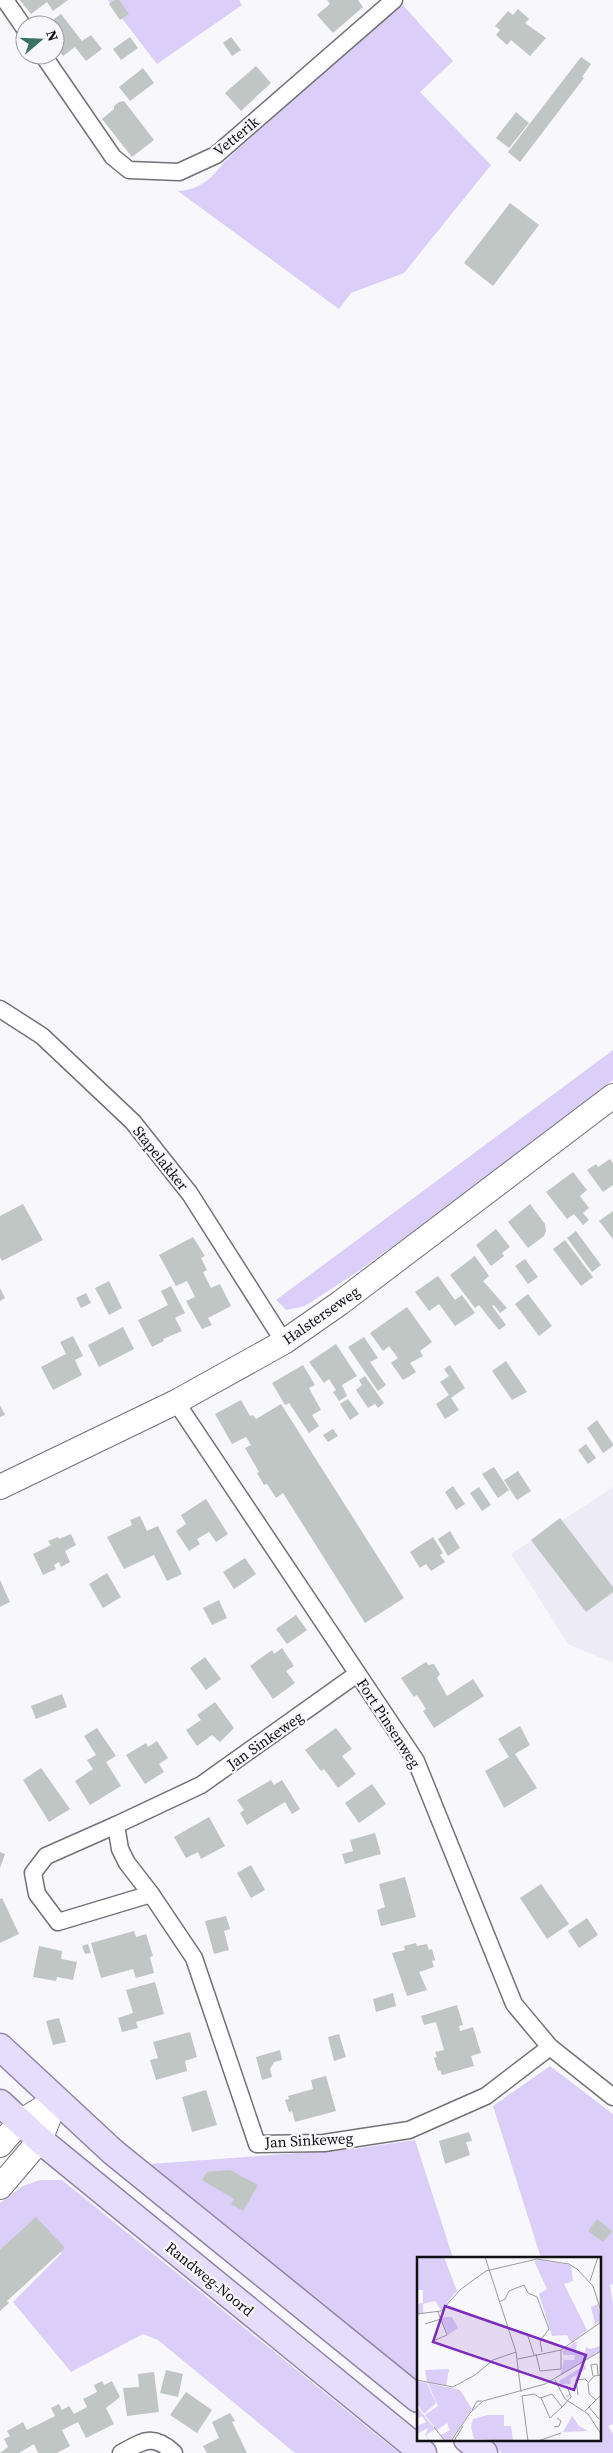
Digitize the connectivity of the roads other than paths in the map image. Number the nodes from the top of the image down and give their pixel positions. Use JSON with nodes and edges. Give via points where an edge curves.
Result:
{"nodes":[{"id":1,"x":5,"y":0,"type":"edge"},
{"id":2,"x":390,"y":1,"type":"edge"},
{"id":3,"x":15,"y":15,"type":"edge"},
{"id":4,"x":50,"y":65,"type":"edge"},
{"id":5,"x":0,"y":1009,"type":"edge"},
{"id":6,"x":613,"y":1096,"type":"edge"},
{"id":7,"x":284,"y":1342,"type":"junction"},
{"id":8,"x":176,"y":1402,"type":"junction"},
{"id":9,"x":0,"y":1486,"type":"edge"},
{"id":10,"x":357,"y":1674,"type":"junction"},
{"id":11,"x":116,"y":1825,"type":"junction"},
{"id":12,"x":151,"y":1894,"type":"junction"},
{"id":13,"x":0,"y":2047,"type":"edge"},
{"id":14,"x":550,"y":2047,"type":"junction"},
{"id":15,"x":613,"y":2097,"type":"edge"},
{"id":16,"x":56,"y":2100,"type":"junction"},
{"id":17,"x":0,"y":2103,"type":"edge"},
{"id":18,"x":20,"y":2122,"type":"junction"},
{"id":19,"x":40,"y":2140,"type":"junction"},
{"id":20,"x":0,"y":2145,"type":"edge"},
{"id":21,"x":0,"y":2187,"type":"edge"},
{"id":22,"x":417,"y":2398,"type":"edge"},
{"id":23,"x":468,"y":2440,"type":"edge"},
{"id":24,"x":121,"y":2453,"type":"edge"},
{"id":25,"x":174,"y":2453,"type":"edge"},
{"id":26,"x":423,"y":2453,"type":"edge"},
{"id":27,"x":484,"y":2453,"type":"edge"}],
"edges":[{"from":1,"to":3,"type":"street"},
{"from":2,"to":4,"type":"street","name":"Vetterik","via":[[216,155],[179,172],[128,170],[114,157]]},
{"from":5,"to":7,"type":"street","name":"Stapelakker","via":[[42,1036],[133,1122],[190,1194]]},
{"from":6,"to":7,"type":"main road","name":"Halsterseweg"},
{"from":7,"to":8,"type":"main road","name":"Halsterseweg"},
{"from":8,"to":9,"type":"main road","name":"Halsterseweg"},
{"from":8,"to":10,"type":"street","name":"Fort Pinsenweg"},
{"from":10,"to":11,"type":"street","name":"Jan Sinkeweg","via":[[201,1786]]},
{"from":10,"to":14,"type":"street","name":"Fort Pinsenweg","via":[[416,1762],[514,2004]]},
{"from":11,"to":12,"type":"street","name":"Jan Sinkeweg","via":[[120,1849],[127,1864]]},
{"from":11,"to":12,"type":"street","name":"Jan Sinkeweg","via":[[46,1856],[33,1873],[38,1894],[58,1922]]},
{"from":12,"to":14,"type":"street","name":"Jan Sinkeweg","via":[[194,1958],[257,2144],[324,2142],[409,2130],[486,2096]]},
{"from":13,"to":16,"type":"main road"},
{"from":14,"to":15,"type":"street","name":"Fort Pinsenweg"},
{"from":16,"to":18,"type":"main road"},
{"from":16,"to":19,"type":"main road"},
{"from":16,"to":22,"type":"main road","via":[[113,2152]]},
{"from":17,"to":18,"type":"main road","name":"Randweg-Noord"},
{"from":18,"to":19,"type":"main road","name":"Randweg-Noord"},
{"from":18,"to":20,"type":"main road"},
{"from":19,"to":21,"type":"main road"},
{"from":19,"to":26,"type":"main road","name":"Randweg-Noord"},
{"from":23,"to":27,"type":"main road"},
{"from":24,"to":25,"type":"street","via":[[153,2440]]}]}
